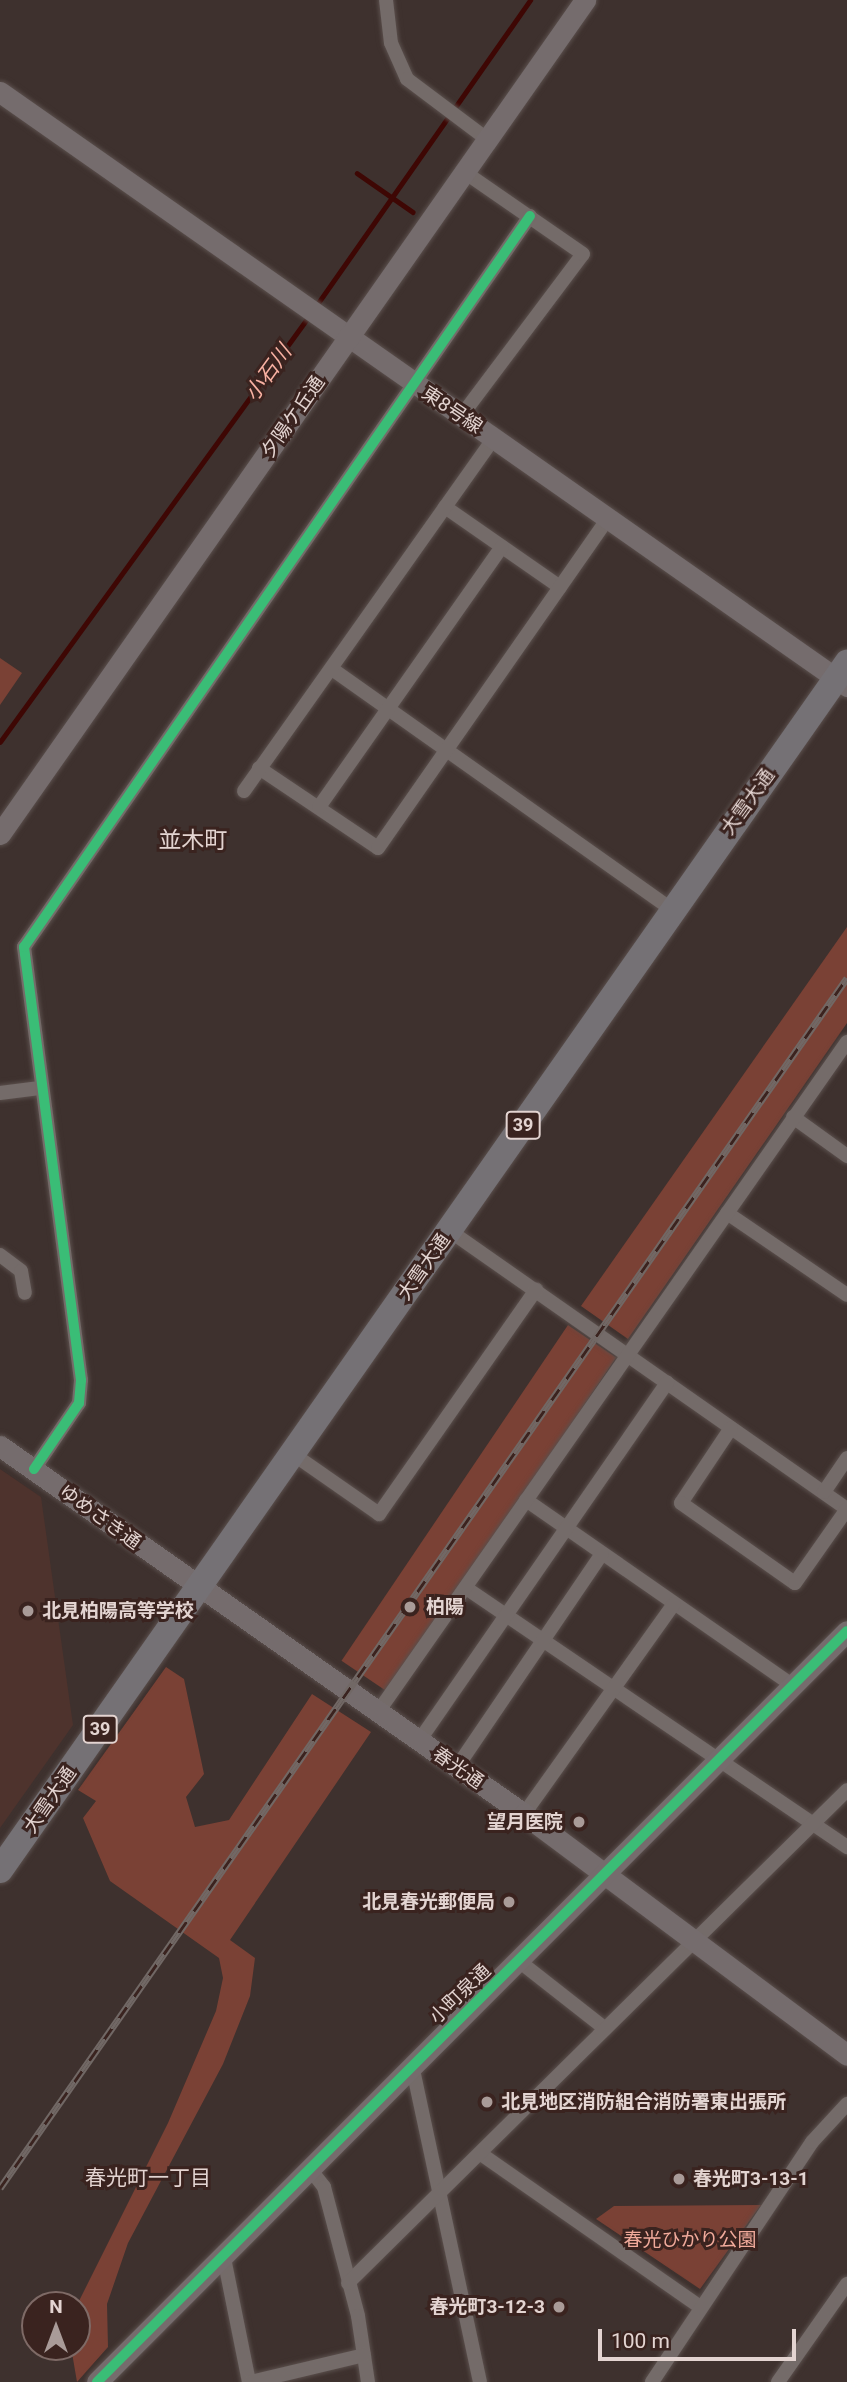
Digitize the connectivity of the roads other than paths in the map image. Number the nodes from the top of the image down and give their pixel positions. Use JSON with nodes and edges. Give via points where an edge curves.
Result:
{"nodes":[{"id":1,"x":386,"y":0,"type":"edge"},
{"id":2,"x":585,"y":0,"type":"edge"},
{"id":3,"x":0,"y":92,"type":"edge"},
{"id":4,"x":487,"y":139,"type":"junction"},
{"id":5,"x":463,"y":172,"type":"junction"},
{"id":6,"x":530,"y":216,"type":"junction"},
{"id":7,"x":348,"y":339,"type":"junction"},
{"id":8,"x":413,"y":384,"type":"junction"},
{"id":9,"x":462,"y":415,"type":"junction"},
{"id":10,"x":493,"y":439,"type":"junction"},
{"id":11,"x":445,"y":507,"type":"junction"},
{"id":12,"x":606,"y":521,"type":"junction"},
{"id":13,"x":502,"y":547,"type":"junction"},
{"id":14,"x":560,"y":587,"type":"junction"},
{"id":15,"x":332,"y":668,"type":"junction"},
{"id":16,"x":845,"y":677,"type":"edge"},
{"id":17,"x":388,"y":709,"type":"junction"},
{"id":18,"x":444,"y":750,"type":"junction"},
{"id":19,"x":259,"y":768,"type":"junction"},
{"id":20,"x":244,"y":791,"type":"dead end"},
{"id":21,"x":319,"y":807,"type":"junction"},
{"id":22,"x":0,"y":834,"type":"edge"},
{"id":23,"x":671,"y":909,"type":"junction"},
{"id":24,"x":846,"y":1047,"type":"edge"},
{"id":25,"x":40,"y":1088,"type":"junction"},
{"id":26,"x":0,"y":1093,"type":"edge"},
{"id":27,"x":793,"y":1117,"type":"junction"},
{"id":28,"x":847,"y":1156,"type":"edge"},
{"id":29,"x":727,"y":1213,"type":"junction"},
{"id":30,"x":450,"y":1231,"type":"junction"},
{"id":31,"x":0,"y":1255,"type":"edge"},
{"id":32,"x":536,"y":1290,"type":"junction"},
{"id":33,"x":25,"y":1293,"type":"dead end"},
{"id":34,"x":847,"y":1295,"type":"edge"},
{"id":35,"x":628,"y":1354,"type":"junction"},
{"id":36,"x":667,"y":1383,"type":"junction"},
{"id":37,"x":730,"y":1429,"type":"junction"},
{"id":38,"x":0,"y":1446,"type":"edge"},
{"id":39,"x":293,"y":1454,"type":"junction"},
{"id":40,"x":847,"y":1458,"type":"edge"},
{"id":41,"x":34,"y":1469,"type":"junction"},
{"id":42,"x":824,"y":1492,"type":"junction"},
{"id":43,"x":526,"y":1500,"type":"junction"},
{"id":44,"x":847,"y":1509,"type":"edge"},
{"id":45,"x":567,"y":1529,"type":"junction"},
{"id":46,"x":602,"y":1554,"type":"junction"},
{"id":47,"x":200,"y":1588,"type":"junction"},
{"id":48,"x":466,"y":1588,"type":"junction"},
{"id":49,"x":674,"y":1604,"type":"junction"},
{"id":50,"x":506,"y":1616,"type":"junction"},
{"id":51,"x":847,"y":1631,"type":"edge"},
{"id":52,"x":542,"y":1642,"type":"junction"},
{"id":53,"x":792,"y":1685,"type":"junction"},
{"id":54,"x":611,"y":1690,"type":"junction"},
{"id":55,"x":378,"y":1712,"type":"junction"},
{"id":56,"x":419,"y":1741,"type":"junction"},
{"id":57,"x":716,"y":1760,"type":"junction"},
{"id":58,"x":457,"y":1767,"type":"junction"},
{"id":59,"x":847,"y":1790,"type":"edge"},
{"id":60,"x":524,"y":1814,"type":"junction"},
{"id":61,"x":814,"y":1823,"type":"junction"},
{"id":62,"x":847,"y":1847,"type":"edge"},
{"id":63,"x":0,"y":1870,"type":"edge"},
{"id":64,"x":604,"y":1873,"type":"junction"},
{"id":65,"x":696,"y":1942,"type":"junction"},
{"id":66,"x":519,"y":1962,"type":"junction"},
{"id":67,"x":604,"y":2028,"type":"junction"},
{"id":68,"x":847,"y":2054,"type":"edge"},
{"id":69,"x":412,"y":2065,"type":"junction"},
{"id":70,"x":847,"y":2104,"type":"edge"},
{"id":71,"x":481,"y":2154,"type":"junction"},
{"id":72,"x":310,"y":2169,"type":"junction"},
{"id":73,"x":441,"y":2191,"type":"junction"},
{"id":74,"x":223,"y":2253,"type":"junction"},
{"id":75,"x":348,"y":2283,"type":"junction"},
{"id":76,"x":847,"y":2284,"type":"edge"},
{"id":77,"x":699,"y":2306,"type":"junction"},
{"id":78,"x":364,"y":2355,"type":"junction"},
{"id":79,"x":302,"y":2376,"type":"edge"},
{"id":80,"x":782,"y":2380,"type":"edge"},
{"id":81,"x":97,"y":2382,"type":"edge"},
{"id":82,"x":250,"y":2382,"type":"edge"},
{"id":83,"x":368,"y":2382,"type":"edge"},
{"id":84,"x":480,"y":2382,"type":"edge"},
{"id":85,"x":652,"y":2382,"type":"edge"}],
"edges":[{"from":1,"to":4,"type":"street","via":[[398,63],[421,92]]},
{"from":2,"to":4,"type":"street","name":"夕陽ケ丘通"},
{"from":3,"to":7,"type":"street","name":"東8号線"},
{"from":4,"to":5,"type":"street","name":"夕陽ケ丘通"},
{"from":5,"to":6,"type":"street"},
{"from":5,"to":7,"type":"street","name":"夕陽ケ丘通"},
{"from":6,"to":8,"type":"street"},
{"from":6,"to":9,"type":"street","via":[[583,254]]},
{"from":7,"to":8,"type":"street","name":"東8号線"},
{"from":7,"to":22,"type":"street","name":"夕陽ケ丘通"},
{"from":8,"to":9,"type":"street","name":"東8号線"},
{"from":8,"to":25,"type":"street","via":[[33,931],[22,969]]},
{"from":9,"to":10,"type":"street","name":"東8号線"},
{"from":10,"to":11,"type":"street"},
{"from":10,"to":12,"type":"street","name":"東8号線"},
{"from":11,"to":13,"type":"street"},
{"from":11,"to":15,"type":"street"},
{"from":12,"to":14,"type":"street"},
{"from":12,"to":16,"type":"street","name":"東8号線"},
{"from":13,"to":14,"type":"street"},
{"from":13,"to":17,"type":"street"},
{"from":14,"to":18,"type":"street"},
{"from":15,"to":17,"type":"street"},
{"from":15,"to":19,"type":"street"},
{"from":16,"to":23,"type":"highway","name":"大雪大通","number":"39"},
{"from":17,"to":18,"type":"street"},
{"from":17,"to":21,"type":"street"},
{"from":18,"to":21,"type":"street","via":[[378,848]]},
{"from":18,"to":23,"type":"street"},
{"from":19,"to":20,"type":"street"},
{"from":19,"to":21,"type":"street"},
{"from":23,"to":30,"type":"highway","name":"大雪大通","number":"39"},
{"from":24,"to":27,"type":"street"},
{"from":25,"to":26,"type":"street"},
{"from":25,"to":41,"type":"street","via":[[81,1380],[79,1403]]},
{"from":27,"to":28,"type":"street"},
{"from":27,"to":29,"type":"street"},
{"from":29,"to":34,"type":"street"},
{"from":29,"to":35,"type":"street"},
{"from":30,"to":32,"type":"street"},
{"from":30,"to":39,"type":"highway","name":"大雪大通","number":"39"},
{"from":31,"to":33,"type":"street","via":[[21,1271]]},
{"from":32,"to":35,"type":"street"},
{"from":32,"to":39,"type":"street","via":[[379,1514]]},
{"from":35,"to":36,"type":"street"},
{"from":35,"to":43,"type":"street"},
{"from":36,"to":37,"type":"street"},
{"from":36,"to":45,"type":"street"},
{"from":37,"to":42,"type":"street"},
{"from":37,"to":44,"type":"street","via":[[681,1503],[795,1583]]},
{"from":38,"to":41,"type":"street","name":"ゆめさき通"},
{"from":39,"to":47,"type":"highway","name":"大雪大通","number":"39"},
{"from":40,"to":42,"type":"street"},
{"from":41,"to":47,"type":"street","name":"ゆめさき通"},
{"from":42,"to":44,"type":"street"},
{"from":43,"to":45,"type":"street"},
{"from":43,"to":48,"type":"street"},
{"from":45,"to":46,"type":"street"},
{"from":45,"to":50,"type":"street"},
{"from":46,"to":49,"type":"street"},
{"from":46,"to":52,"type":"street"},
{"from":47,"to":55,"type":"street","name":"春光通"},
{"from":47,"to":63,"type":"highway","name":"大雪大通","number":"39"},
{"from":48,"to":50,"type":"street"},
{"from":48,"to":55,"type":"street"},
{"from":49,"to":53,"type":"street"},
{"from":49,"to":54,"type":"street"},
{"from":50,"to":52,"type":"street"},
{"from":50,"to":56,"type":"street"},
{"from":51,"to":53,"type":"street","name":"小町泉通"},
{"from":52,"to":54,"type":"street"},
{"from":52,"to":58,"type":"street"},
{"from":53,"to":57,"type":"street","name":"小町泉通"},
{"from":54,"to":57,"type":"street"},
{"from":54,"to":60,"type":"street"},
{"from":55,"to":56,"type":"street","name":"春光通"},
{"from":56,"to":58,"type":"street","name":"春光通"},
{"from":57,"to":61,"type":"street"},
{"from":57,"to":64,"type":"street","name":"小町泉通"},
{"from":58,"to":60,"type":"street","name":"春光通"},
{"from":59,"to":61,"type":"street"},
{"from":60,"to":64,"type":"street","name":"春光通"},
{"from":61,"to":62,"type":"street"},
{"from":61,"to":65,"type":"street"},
{"from":64,"to":65,"type":"street","name":"春光通"},
{"from":64,"to":66,"type":"street","name":"小町泉通"},
{"from":65,"to":67,"type":"street"},
{"from":65,"to":68,"type":"street","name":"春光通"},
{"from":66,"to":67,"type":"street"},
{"from":66,"to":69,"type":"street","name":"小町泉通"},
{"from":67,"to":71,"type":"street"},
{"from":69,"to":72,"type":"street","name":"小町泉通"},
{"from":69,"to":73,"type":"street"},
{"from":70,"to":77,"type":"street","via":[[812,2143]]},
{"from":71,"to":73,"type":"street"},
{"from":71,"to":77,"type":"street"},
{"from":72,"to":74,"type":"street","name":"小町泉通"},
{"from":72,"to":75,"type":"street","via":[[324,2187]]},
{"from":73,"to":75,"type":"street"},
{"from":73,"to":84,"type":"street"},
{"from":74,"to":81,"type":"street","name":"小町泉通"},
{"from":74,"to":82,"type":"street"},
{"from":75,"to":78,"type":"street"},
{"from":76,"to":80,"type":"street"},
{"from":77,"to":85,"type":"street"},
{"from":78,"to":79,"type":"street"},
{"from":78,"to":83,"type":"street"},
{"from":79,"to":82,"type":"street"}]}
